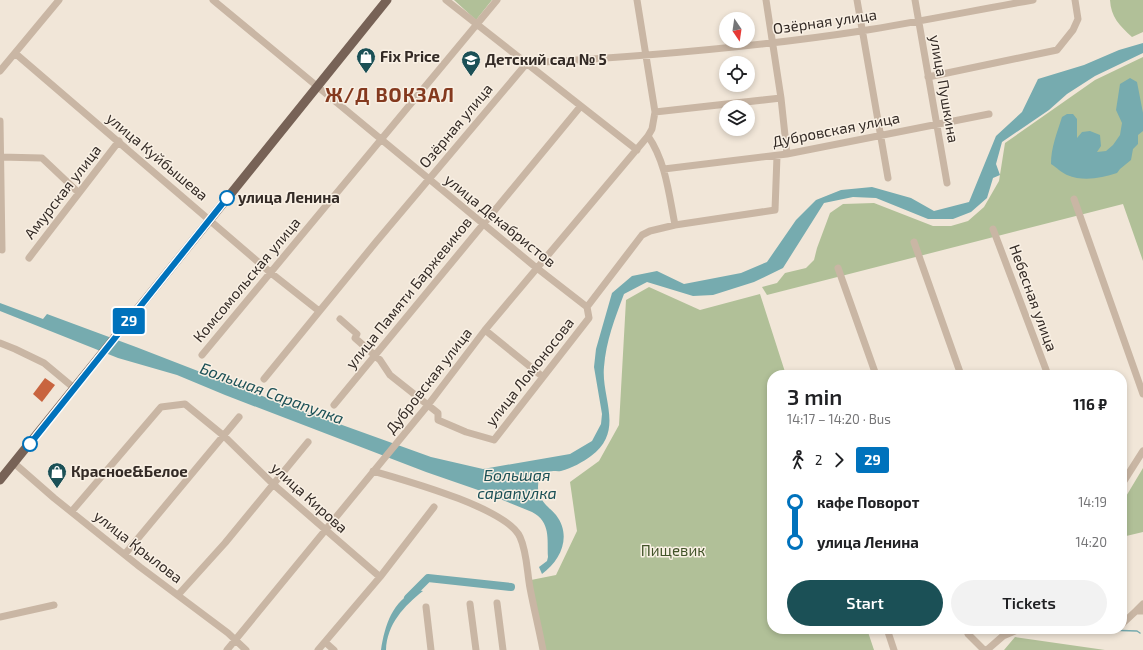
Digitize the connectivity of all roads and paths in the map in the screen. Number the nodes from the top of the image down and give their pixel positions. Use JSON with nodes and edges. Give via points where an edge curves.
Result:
{"nodes":[{"id":1,"x":59,"y":0,"type":"edge"},
{"id":2,"x":213,"y":0,"type":"edge"},
{"id":3,"x":387,"y":0,"type":"edge"},
{"id":4,"x":446,"y":0,"type":"edge"},
{"id":5,"x":497,"y":0,"type":"edge"},
{"id":6,"x":637,"y":0,"type":"edge"},
{"id":7,"x":766,"y":0,"type":"edge"},
{"id":8,"x":857,"y":0,"type":"edge"},
{"id":9,"x":915,"y":0,"type":"edge"},
{"id":10,"x":1033,"y":0,"type":"edge"},
{"id":11,"x":1075,"y":0,"type":"edge"},
{"id":12,"x":919,"y":21,"type":"junction"},
{"id":13,"x":477,"y":26,"type":"junction"},
{"id":14,"x":862,"y":31,"type":"junction"},
{"id":15,"x":773,"y":43,"type":"junction"},
{"id":16,"x":16,"y":54,"type":"junction"},
{"id":17,"x":647,"y":56,"type":"junction"},
{"id":18,"x":527,"y":63,"type":"junction"},
{"id":19,"x":0,"y":71,"type":"edge"},
{"id":20,"x":928,"y":77,"type":"junction"},
{"id":21,"x":316,"y":87,"type":"junction"},
{"id":22,"x":781,"y":98,"type":"junction"},
{"id":23,"x":580,"y":106,"type":"junction"},
{"id":24,"x":655,"y":112,"type":"junction"},
{"id":25,"x":989,"y":114,"type":"dead end"},
{"id":26,"x":0,"y":122,"type":"edge"},
{"id":27,"x":936,"y":124,"type":"junction"},
{"id":28,"x":650,"y":132,"type":"junction"},
{"id":29,"x":880,"y":136,"type":"junction"},
{"id":30,"x":381,"y":139,"type":"junction"},
{"id":31,"x":118,"y":142,"type":"junction"},
{"id":32,"x":637,"y":150,"type":"junction"},
{"id":33,"x":787,"y":154,"type":"junction"},
{"id":34,"x":777,"y":156,"type":"junction"},
{"id":35,"x":0,"y":157,"type":"edge"},
{"id":36,"x":664,"y":170,"type":"junction"},
{"id":37,"x":888,"y":178,"type":"dead end"},
{"id":38,"x":429,"y":179,"type":"junction"},
{"id":39,"x":947,"y":183,"type":"dead end"},
{"id":40,"x":79,"y":193,"type":"junction"},
{"id":41,"x":1074,"y":199,"type":"dead end"},
{"id":42,"x":0,"y":209,"type":"edge"},
{"id":43,"x":210,"y":219,"type":"junction"},
{"id":44,"x":483,"y":224,"type":"junction"},
{"id":45,"x":675,"y":225,"type":"junction"},
{"id":46,"x":993,"y":230,"type":"dead end"},
{"id":47,"x":914,"y":242,"type":"dead end"},
{"id":48,"x":2,"y":250,"type":"dead end"},
{"id":49,"x":29,"y":258,"type":"dead end"},
{"id":50,"x":838,"y":268,"type":"dead end"},
{"id":51,"x":537,"y":269,"type":"junction"},
{"id":52,"x":271,"y":272,"type":"junction"},
{"id":53,"x":587,"y":307,"type":"junction"},
{"id":54,"x":319,"y":311,"type":"junction"},
{"id":55,"x":340,"y":318,"type":"dead end"},
{"id":56,"x":485,"y":330,"type":"junction"},
{"id":57,"x":0,"y":343,"type":"edge"},
{"id":58,"x":202,"y":355,"type":"dead end"},
{"id":59,"x":375,"y":355,"type":"junction"},
{"id":60,"x":874,"y":370,"type":"edge"},
{"id":61,"x":960,"y":370,"type":"edge"},
{"id":62,"x":1046,"y":370,"type":"edge"},
{"id":63,"x":543,"y":377,"type":"junction"},
{"id":64,"x":264,"y":379,"type":"dead end"},
{"id":65,"x":74,"y":388,"type":"junction"},
{"id":66,"x":1143,"y":394,"type":"edge"},
{"id":67,"x":334,"y":405,"type":"dead end"},
{"id":68,"x":428,"y":405,"type":"junction"},
{"id":69,"x":239,"y":417,"type":"dead end"},
{"id":70,"x":224,"y":436,"type":"junction"},
{"id":71,"x":308,"y":442,"type":"dead end"},
{"id":72,"x":1143,"y":451,"type":"edge"},
{"id":73,"x":14,"y":463,"type":"junction"},
{"id":74,"x":375,"y":469,"type":"junction"},
{"id":75,"x":1127,"y":476,"type":"edge"},
{"id":76,"x":0,"y":480,"type":"edge"},
{"id":77,"x":274,"y":486,"type":"junction"},
{"id":78,"x":434,"y":506,"type":"dead end"},
{"id":79,"x":72,"y":511,"type":"junction"},
{"id":80,"x":325,"y":530,"type":"junction"},
{"id":81,"x":125,"y":554,"type":"junction"},
{"id":82,"x":380,"y":577,"type":"junction"},
{"id":83,"x":178,"y":595,"type":"junction"},
{"id":84,"x":497,"y":603,"type":"dead end"},
{"id":85,"x":470,"y":604,"type":"dead end"},
{"id":86,"x":1143,"y":604,"type":"edge"},
{"id":87,"x":54,"y":605,"type":"dead end"},
{"id":88,"x":426,"y":607,"type":"dead end"},
{"id":89,"x":1139,"y":611,"type":"edge"},
{"id":90,"x":0,"y":618,"type":"edge"},
{"id":91,"x":1127,"y":620,"type":"edge"},
{"id":92,"x":889,"y":634,"type":"edge"},
{"id":93,"x":968,"y":634,"type":"edge"},
{"id":94,"x":1008,"y":634,"type":"edge"},
{"id":95,"x":235,"y":640,"type":"junction"},
{"id":96,"x":325,"y":642,"type":"junction"},
{"id":97,"x":227,"y":650,"type":"edge"},
{"id":98,"x":246,"y":650,"type":"edge"},
{"id":99,"x":318,"y":650,"type":"edge"},
{"id":100,"x":334,"y":650,"type":"edge"},
{"id":101,"x":431,"y":650,"type":"edge"},
{"id":102,"x":476,"y":650,"type":"edge"},
{"id":103,"x":503,"y":650,"type":"edge"},
{"id":104,"x":543,"y":650,"type":"edge"},
{"id":105,"x":894,"y":650,"type":"edge"},
{"id":106,"x":986,"y":650,"type":"edge"}],
"edges":[{"from":1,"to":16,"type":"street"},
{"from":2,"to":21,"type":"street","name":"улица Декабристов"},
{"from":3,"to":21,"type":"main road"},
{"from":4,"to":13,"type":"street"},
{"from":5,"to":13,"type":"street","name":"Комсомольская улица"},
{"from":6,"to":17,"type":"street"},
{"from":7,"to":15,"type":"street"},
{"from":8,"to":14,"type":"street"},
{"from":9,"to":12,"type":"street","name":"улица Пушкина"},
{"from":10,"to":12,"type":"street","name":"Озёрная улица"},
{"from":11,"to":20,"type":"street","via":[[1078,19],[1073,30],[1057,50]]},
{"from":12,"to":14,"type":"street","name":"Озёрная улица"},
{"from":12,"to":20,"type":"street","name":"улица Пушкина"},
{"from":13,"to":18,"type":"street"},
{"from":13,"to":30,"type":"street","name":"Комсомольская улица"},
{"from":14,"to":15,"type":"street","name":"Озёрная улица"},
{"from":14,"to":29,"type":"street"},
{"from":15,"to":17,"type":"street","name":"Озёрная улица"},
{"from":15,"to":22,"type":"street"},
{"from":16,"to":19,"type":"street"},
{"from":16,"to":31,"type":"street","name":"улица Куйбышева"},
{"from":17,"to":18,"type":"street","name":"Озёрная улица"},
{"from":17,"to":24,"type":"street"},
{"from":18,"to":23,"type":"street"},
{"from":18,"to":38,"type":"street","name":"Озёрная улица"},
{"from":20,"to":27,"type":"street","name":"улица Пушкина"},
{"from":21,"to":30,"type":"street","name":"улица Декабристов"},
{"from":21,"to":43,"type":"main road"},
{"from":22,"to":24,"type":"street"},
{"from":22,"to":33,"type":"street"},
{"from":23,"to":32,"type":"street"},
{"from":23,"to":44,"type":"street","name":"улица Памяти Баржевиков"},
{"from":24,"to":28,"type":"street"},
{"from":25,"to":27,"type":"street","name":"Дубровская улица"},
{"from":26,"to":35,"type":"street"},
{"from":27,"to":29,"type":"street","name":"Дубровская улица"},
{"from":27,"to":39,"type":"street","name":"улица Пушкина"},
{"from":28,"to":32,"type":"street","name":"Дубровская улица"},
{"from":28,"to":36,"type":"street"},
{"from":29,"to":33,"type":"street","name":"Дубровская улица"},
{"from":29,"to":37,"type":"street"},
{"from":30,"to":38,"type":"street","name":"улица Декабристов"},
{"from":30,"to":52,"type":"street","name":"Комсомольская улица"},
{"from":31,"to":40,"type":"street","name":"Амурская улица"},
{"from":31,"to":43,"type":"street","name":"улица Куйбышева"},
{"from":32,"to":51,"type":"street","name":"Дубровская улица"},
{"from":33,"to":34,"type":"street","name":"Дубровская улица"},
{"from":34,"to":36,"type":"street","name":"Дубровская улица"},
{"from":34,"to":45,"type":"street","name":"улица Ломоносова","via":[[775,210]]},
{"from":35,"to":40,"type":"street","via":[[42,158]]},
{"from":35,"to":42,"type":"street"},
{"from":36,"to":45,"type":"street"},
{"from":38,"to":44,"type":"street","name":"улица Декабристов"},
{"from":38,"to":54,"type":"street","name":"Озёрная улица"},
{"from":40,"to":49,"type":"street","name":"Амурская улица"},
{"from":41,"to":66,"type":"street"},
{"from":42,"to":48,"type":"street"},
{"from":43,"to":52,"type":"street","name":"улица Куйбышева"},
{"from":43,"to":65,"type":"main road"},
{"from":44,"to":51,"type":"street","name":"улица Декабристов"},
{"from":44,"to":59,"type":"street","name":"улица Памяти Баржевиков"},
{"from":45,"to":53,"type":"street","name":"улица Ломоносова","via":[[642,235]]},
{"from":46,"to":62,"type":"street","name":"Небесная улица"},
{"from":47,"to":61,"type":"street"},
{"from":50,"to":60,"type":"street"},
{"from":51,"to":53,"type":"street","name":"улица Декабристов"},
{"from":51,"to":56,"type":"street","name":"Дубровская улица"},
{"from":52,"to":54,"type":"street","name":"улица Куйбышева"},
{"from":52,"to":58,"type":"street","name":"Комсомольская улица"},
{"from":53,"to":63,"type":"street","name":"улица Ломоносова","via":[[589,318]]},
{"from":54,"to":64,"type":"street","name":"Озёрная улица"},
{"from":55,"to":59,"type":"street","via":[[357,334],[355,338]]},
{"from":56,"to":63,"type":"street"},
{"from":56,"to":68,"type":"street","name":"Дубровская улица"},
{"from":57,"to":65,"type":"street","via":[[44,363]]},
{"from":59,"to":67,"type":"street","name":"улица Памяти Баржевиков"},
{"from":59,"to":68,"type":"street","via":[[390,375]]},
{"from":63,"to":68,"type":"street","name":"улица Ломоносова","via":[[494,440],[438,420],[438,413]]},
{"from":65,"to":73,"type":"main road"},
{"from":68,"to":74,"type":"street","name":"Дубровская улица"},
{"from":69,"to":70,"type":"street"},
{"from":70,"to":77,"type":"street","name":"улица Кирова"},
{"from":70,"to":79,"type":"street","via":[[185,404],[161,407]]},
{"from":70,"to":81,"type":"street"},
{"from":71,"to":77,"type":"street"},
{"from":72,"to":75,"type":"street"},
{"from":73,"to":76,"type":"main road"},
{"from":73,"to":79,"type":"street","name":"улица Крылова"},
{"from":74,"to":80,"type":"street","name":"Дубровская улица"},
{"from":74,"to":104,"type":"street","via":[[482,509],[507,522],[518,532],[523,544]]},
{"from":77,"to":80,"type":"street","name":"улица Кирова"},
{"from":77,"to":83,"type":"street"},
{"from":78,"to":82,"type":"street"},
{"from":79,"to":81,"type":"street","name":"улица Крылова"},
{"from":80,"to":82,"type":"street","name":"улица Кирова"},
{"from":80,"to":95,"type":"street","name":"Дубровская улица"},
{"from":81,"to":83,"type":"street","name":"улица Крылова"},
{"from":82,"to":96,"type":"street"},
{"from":83,"to":95,"type":"street","name":"улица Крылова"},
{"from":84,"to":103,"type":"street"},
{"from":85,"to":102,"type":"street"},
{"from":86,"to":89,"type":"street"},
{"from":87,"to":90,"type":"street"},
{"from":88,"to":101,"type":"street"},
{"from":89,"to":91,"type":"street"},
{"from":92,"to":105,"type":"street"},
{"from":93,"to":106,"type":"street"},
{"from":94,"to":106,"type":"street"},
{"from":95,"to":97,"type":"street","name":"Дубровская улица"},
{"from":95,"to":98,"type":"street","name":"улица Крылова"},
{"from":96,"to":99,"type":"street"},
{"from":96,"to":100,"type":"street"}]}
